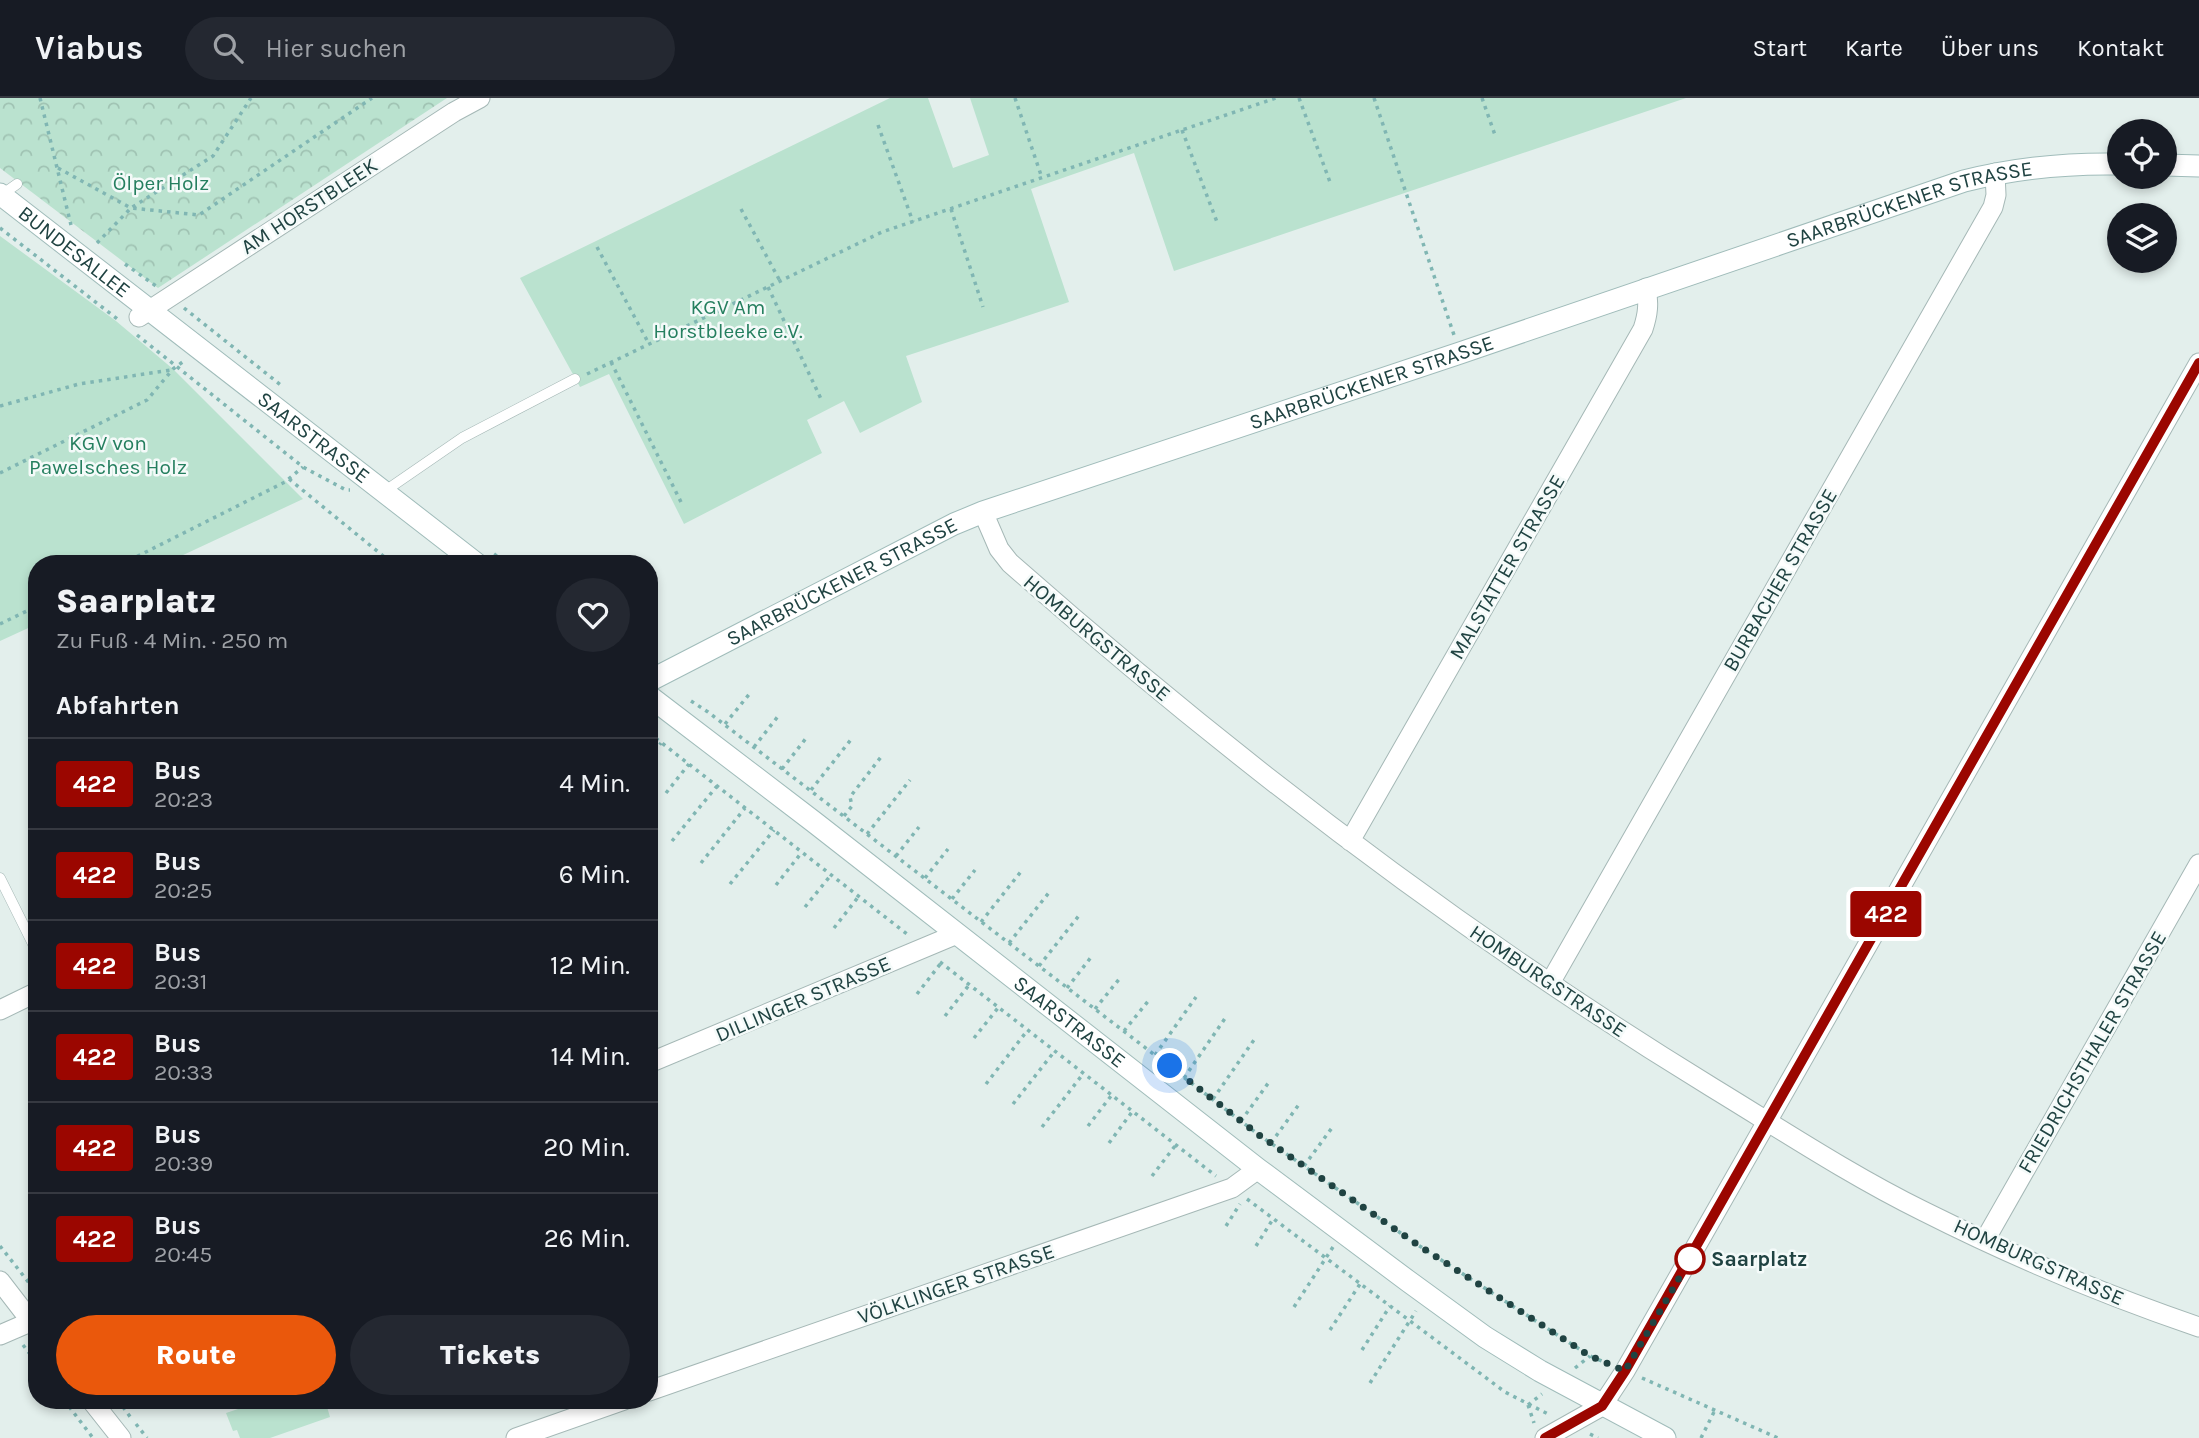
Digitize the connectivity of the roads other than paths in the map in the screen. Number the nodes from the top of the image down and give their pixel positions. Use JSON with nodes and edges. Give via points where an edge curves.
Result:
{"nodes":[{"id":1,"x":480,"y":98,"type":"edge"},
{"id":2,"x":2107,"y":164,"type":"edge"},
{"id":3,"x":2177,"y":165,"type":"edge"},
{"id":4,"x":2199,"y":166,"type":"edge"},
{"id":5,"x":1995,"y":173,"type":"junction"},
{"id":6,"x":5,"y":192,"type":"edge"},
{"id":7,"x":1646,"y":288,"type":"junction"},
{"id":8,"x":138,"y":321,"type":"junction"},
{"id":9,"x":2199,"y":363,"type":"edge"},
{"id":10,"x":575,"y":379,"type":"road end"},
{"id":11,"x":384,"y":492,"type":"junction"},
{"id":12,"x":983,"y":512,"type":"junction"},
{"id":13,"x":465,"y":555,"type":"edge"},
{"id":14,"x":658,"y":676,"type":"edge"},
{"id":15,"x":658,"y":703,"type":"edge"},
{"id":16,"x":1350,"y":841,"type":"junction"},
{"id":17,"x":2199,"y":864,"type":"edge"},
{"id":18,"x":0,"y":878,"type":"edge"},
{"id":19,"x":28,"y":934,"type":"edge"},
{"id":20,"x":957,"y":934,"type":"junction"},
{"id":21,"x":1550,"y":983,"type":"junction"},
{"id":22,"x":28,"y":996,"type":"edge"},
{"id":23,"x":0,"y":1010,"type":"edge"},
{"id":24,"x":658,"y":1059,"type":"edge"},
{"id":25,"x":1768,"y":1121,"type":"junction"},
{"id":26,"x":1258,"y":1169,"type":"junction"},
{"id":27,"x":1985,"y":1240,"type":"junction"},
{"id":28,"x":0,"y":1281,"type":"edge"},
{"id":29,"x":28,"y":1315,"type":"edge"},
{"id":30,"x":28,"y":1325,"type":"edge"},
{"id":31,"x":2199,"y":1327,"type":"edge"},
{"id":32,"x":0,"y":1335,"type":"edge"},
{"id":33,"x":658,"y":1388,"type":"edge"},
{"id":34,"x":1602,"y":1406,"type":"junction"},
{"id":35,"x":98,"y":1409,"type":"edge"},
{"id":36,"x":598,"y":1409,"type":"edge"},
{"id":37,"x":1539,"y":1434,"type":"edge"},
{"id":38,"x":121,"y":1438,"type":"edge"},
{"id":39,"x":516,"y":1438,"type":"edge"},
{"id":40,"x":1664,"y":1438,"type":"edge"}],
"edges":[{"from":1,"to":8,"type":"street","name":"AM HORSTBLEEK"},
{"from":2,"to":5,"type":"street","name":"SAARBRÜCKENER STRASSE"},
{"from":3,"to":4,"type":"street"},
{"from":5,"to":7,"type":"street","name":"SAARBRÜCKENER STRASSE"},
{"from":5,"to":21,"type":"street","name":"BURBACHER STRASSE","via":[[1993,207]]},
{"from":6,"to":8,"type":"street","name":"BUNDESALLEE"},
{"from":7,"to":12,"type":"street","name":"SAARBRÜCKENER STRASSE"},
{"from":7,"to":16,"type":"street","name":"MALSTATTER STRASSE","via":[[1648,313],[1643,329]]},
{"from":8,"to":11,"type":"street","name":"SAARSTRASSE"},
{"from":9,"to":25,"type":"street"},
{"from":10,"to":11,"type":"lane","via":[[462,438]]},
{"from":11,"to":13,"type":"street","name":"SAARSTRASSE"},
{"from":12,"to":14,"type":"street","name":"SAARBRÜCKENER STRASSE"},
{"from":12,"to":16,"type":"street","name":"HOMBURGSTRASSE","via":[[1010,563],[1150,684]]},
{"from":15,"to":20,"type":"street","name":"SAARSTRASSE"},
{"from":16,"to":21,"type":"street","name":"HOMBURGSTRASSE","via":[[1452,918]]},
{"from":17,"to":27,"type":"street","name":"FRIEDRICHSTHALER STRASSE"},
{"from":18,"to":19,"type":"lane"},
{"from":20,"to":24,"type":"street","name":"DILLINGER STRASSE"},
{"from":20,"to":26,"type":"street","name":"SAARSTRASSE"},
{"from":21,"to":25,"type":"street","name":"HOMBURGSTRASSE"},
{"from":22,"to":23,"type":"street"},
{"from":25,"to":27,"type":"street","name":"HOMBURGSTRASSE","via":[[1921,1210]]},
{"from":25,"to":34,"type":"street"},
{"from":26,"to":33,"type":"street","name":"VÖLKLINGER STRASSE","via":[[1238,1193]]},
{"from":26,"to":34,"type":"street","name":"SAARSTRASSE","via":[[1485,1336]]},
{"from":27,"to":31,"type":"street","name":"HOMBURGSTRASSE","via":[[2074,1280]]},
{"from":28,"to":29,"type":"street"},
{"from":30,"to":32,"type":"street"},
{"from":34,"to":37,"type":"street"},
{"from":34,"to":40,"type":"street"},
{"from":35,"to":38,"type":"street"},
{"from":36,"to":39,"type":"street"}]}
